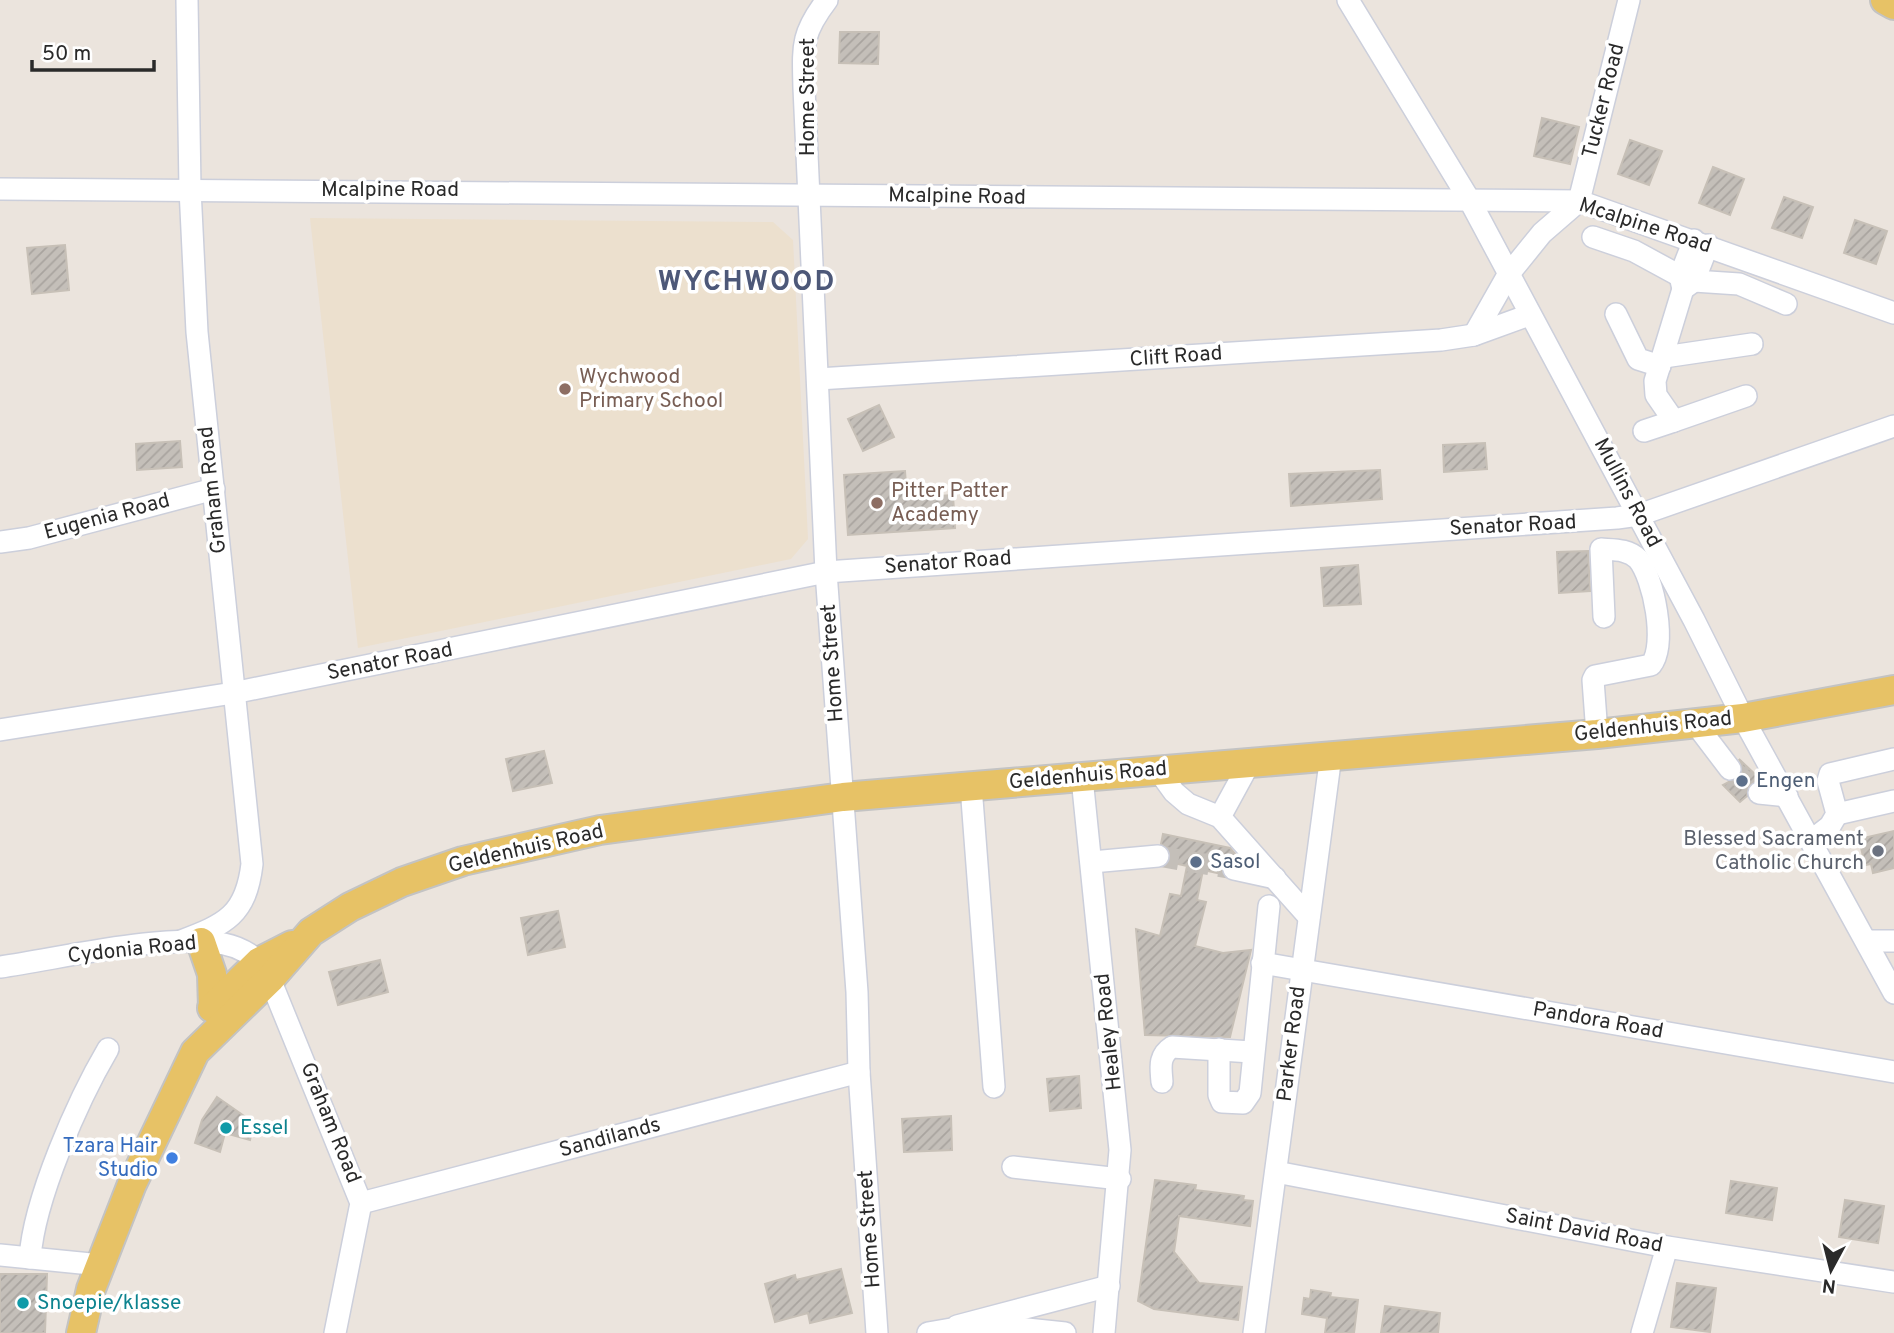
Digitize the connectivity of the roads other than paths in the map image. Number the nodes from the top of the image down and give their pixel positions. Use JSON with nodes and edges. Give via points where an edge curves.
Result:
{"nodes":[{"id":1,"x":187,"y":0,"type":"edge"},
{"id":2,"x":827,"y":0,"type":"edge"},
{"id":3,"x":1348,"y":0,"type":"edge"},
{"id":4,"x":1629,"y":0,"type":"edge"},
{"id":5,"x":1885,"y":0,"type":"edge"},
{"id":6,"x":1894,"y":5,"type":"edge"},
{"id":7,"x":190,"y":188,"type":"junction"},
{"id":8,"x":0,"y":189,"type":"edge"},
{"id":9,"x":808,"y":194,"type":"junction"},
{"id":10,"x":1470,"y":201,"type":"junction"},
{"id":11,"x":1579,"y":201,"type":"junction"},
{"id":12,"x":1593,"y":237,"type":"dead end"},
{"id":13,"x":1701,"y":243,"type":"junction"},
{"id":14,"x":1508,"y":275,"type":"junction"},
{"id":15,"x":1685,"y":282,"type":"junction"},
{"id":16,"x":1786,"y":303,"type":"dead end"},
{"id":17,"x":1894,"y":313,"type":"edge"},
{"id":18,"x":1616,"y":314,"type":"dead end"},
{"id":19,"x":1529,"y":315,"type":"junction"},
{"id":20,"x":1474,"y":335,"type":"junction"},
{"id":21,"x":1752,"y":344,"type":"dead end"},
{"id":22,"x":1662,"y":362,"type":"junction"},
{"id":23,"x":818,"y":379,"type":"junction"},
{"id":24,"x":1746,"y":396,"type":"dead end"},
{"id":25,"x":1674,"y":421,"type":"junction"},
{"id":26,"x":1894,"y":426,"type":"edge"},
{"id":27,"x":1644,"y":430,"type":"dead end"},
{"id":28,"x":214,"y":489,"type":"junction"},
{"id":29,"x":1639,"y":515,"type":"junction"},
{"id":30,"x":1596,"y":521,"type":"junction"},
{"id":31,"x":0,"y":542,"type":"edge"},
{"id":32,"x":1601,"y":549,"type":"junction"},
{"id":33,"x":826,"y":572,"type":"junction"},
{"id":34,"x":1604,"y":617,"type":"dead end"},
{"id":35,"x":1894,"y":690,"type":"edge"},
{"id":36,"x":233,"y":693,"type":"junction"},
{"id":37,"x":1743,"y":718,"type":"junction"},
{"id":38,"x":1695,"y":723,"type":"junction"},
{"id":39,"x":0,"y":730,"type":"edge"},
{"id":40,"x":1597,"y":734,"type":"junction"},
{"id":41,"x":1331,"y":755,"type":"junction"},
{"id":42,"x":1894,"y":759,"type":"edge"},
{"id":43,"x":1250,"y":762,"type":"junction"},
{"id":44,"x":1730,"y":769,"type":"tunnel mouth"},
{"id":45,"x":1158,"y":770,"type":"junction"},
{"id":46,"x":1082,"y":778,"type":"junction"},
{"id":47,"x":971,"y":786,"type":"junction"},
{"id":48,"x":1759,"y":793,"type":"tunnel mouth"},
{"id":49,"x":1787,"y":796,"type":"junction"},
{"id":50,"x":842,"y":797,"type":"junction"},
{"id":51,"x":1894,"y":801,"type":"edge"},
{"id":52,"x":1837,"y":814,"type":"junction"},
{"id":53,"x":1220,"y":817,"type":"junction"},
{"id":54,"x":1812,"y":840,"type":"junction"},
{"id":55,"x":1158,"y":856,"type":"tunnel mouth"},
{"id":56,"x":1091,"y":862,"type":"junction"},
{"id":57,"x":1234,"y":869,"type":"tunnel mouth"},
{"id":58,"x":1275,"y":878,"type":"junction"},
{"id":59,"x":1269,"y":906,"type":"dead end"},
{"id":60,"x":1309,"y":916,"type":"junction"},
{"id":61,"x":1867,"y":940,"type":"junction"},
{"id":62,"x":191,"y":941,"type":"junction"},
{"id":63,"x":1894,"y":941,"type":"edge"},
{"id":64,"x":1262,"y":963,"type":"junction"},
{"id":65,"x":0,"y":967,"type":"edge"},
{"id":66,"x":265,"y":970,"type":"junction"},
{"id":67,"x":1302,"y":970,"type":"junction"},
{"id":68,"x":1894,"y":993,"type":"edge"},
{"id":69,"x":213,"y":1007,"type":"junction"},
{"id":70,"x":108,"y":1049,"type":"dead end"},
{"id":71,"x":1219,"y":1049,"type":"junction"},
{"id":72,"x":1252,"y":1052,"type":"junction"},
{"id":73,"x":859,"y":1072,"type":"junction"},
{"id":74,"x":1894,"y":1072,"type":"edge"},
{"id":75,"x":170,"y":1082,"type":"junction"},
{"id":76,"x":1162,"y":1082,"type":"dead end"},
{"id":77,"x":993,"y":1087,"type":"dead end"},
{"id":78,"x":1013,"y":1167,"type":"dead end"},
{"id":79,"x":1276,"y":1172,"type":"junction"},
{"id":80,"x":1119,"y":1179,"type":"junction"},
{"id":81,"x":362,"y":1203,"type":"junction"},
{"id":82,"x":1667,"y":1247,"type":"junction"},
{"id":83,"x":0,"y":1255,"type":"edge"},
{"id":84,"x":30,"y":1258,"type":"junction"},
{"id":85,"x":95,"y":1272,"type":"junction"},
{"id":86,"x":1894,"y":1282,"type":"edge"},
{"id":87,"x":1109,"y":1286,"type":"junction"},
{"id":88,"x":957,"y":1329,"type":"edge"},
{"id":89,"x":81,"y":1333,"type":"edge"},
{"id":90,"x":335,"y":1333,"type":"edge"},
{"id":91,"x":877,"y":1333,"type":"edge"},
{"id":92,"x":928,"y":1333,"type":"edge"},
{"id":93,"x":1065,"y":1333,"type":"edge"},
{"id":94,"x":1104,"y":1333,"type":"edge"},
{"id":95,"x":1254,"y":1333,"type":"edge"},
{"id":96,"x":1642,"y":1333,"type":"edge"}],
"edges":[{"from":1,"to":7,"type":"street","name":"Graham Road"},
{"from":2,"to":9,"type":"street","name":"Home Street","via":[[810,23],[803,49]]},
{"from":3,"to":10,"type":"street","name":"Mullins Road"},
{"from":4,"to":11,"type":"street","name":"Tucker Road"},
{"from":5,"to":6,"type":"main road"},
{"from":7,"to":8,"type":"street","name":"Mcalpine Road"},
{"from":7,"to":9,"type":"street","name":"Mcalpine Road"},
{"from":7,"to":28,"type":"street","name":"Graham Road","via":[[197,332]]},
{"from":9,"to":10,"type":"street","name":"Mcalpine Road"},
{"from":9,"to":23,"type":"street","name":"Home Street"},
{"from":10,"to":11,"type":"street","name":"Mcalpine Road"},
{"from":10,"to":14,"type":"street","name":"Mullins Road"},
{"from":11,"to":13,"type":"street","name":"Mcalpine Road"},
{"from":11,"to":14,"type":"street","via":[[1542,233]]},
{"from":12,"to":15,"type":"street","via":[[1634,251]]},
{"from":13,"to":15,"type":"street"},
{"from":13,"to":17,"type":"street","name":"Mcalpine Road"},
{"from":14,"to":19,"type":"street","name":"Mullins Road"},
{"from":14,"to":20,"type":"street"},
{"from":15,"to":16,"type":"street","via":[[1739,284]]},
{"from":15,"to":22,"type":"street"},
{"from":18,"to":22,"type":"street","via":[[1638,359]]},
{"from":19,"to":20,"type":"street","name":"Clift Road"},
{"from":19,"to":29,"type":"street","name":"Mullins Road"},
{"from":20,"to":23,"type":"street","name":"Clift Road"},
{"from":21,"to":22,"type":"street"},
{"from":22,"to":25,"type":"street","via":[[1655,380],[1656,395]]},
{"from":23,"to":33,"type":"street","name":"Home Street"},
{"from":24,"to":25,"type":"street"},
{"from":25,"to":27,"type":"street"},
{"from":26,"to":29,"type":"street","name":"Senator Road"},
{"from":28,"to":31,"type":"street","name":"Eugenia Road"},
{"from":28,"to":36,"type":"street","name":"Graham Road"},
{"from":29,"to":30,"type":"street","name":"Senator Road"},
{"from":29,"to":37,"type":"street","name":"Mullins Road"},
{"from":30,"to":32,"type":"street"},
{"from":30,"to":33,"type":"street","name":"Senator Road"},
{"from":32,"to":34,"type":"street"},
{"from":32,"to":40,"type":"street","via":[[1620,550],[1638,560],[1653,596],[1660,646],[1651,665],[1595,676]]},
{"from":33,"to":36,"type":"street","name":"Senator Road"},
{"from":33,"to":50,"type":"street","name":"Home Street"},
{"from":35,"to":37,"type":"main road","name":"Geldenhuis Road"},
{"from":36,"to":39,"type":"street","name":"Senator Road"},
{"from":36,"to":62,"type":"street","name":"Graham Road","via":[[251,848],[249,889],[232,917]]},
{"from":37,"to":38,"type":"main road","name":"Geldenhuis Road"},
{"from":37,"to":49,"type":"street","name":"Mullins Road"},
{"from":38,"to":40,"type":"main road","name":"Geldenhuis Road"},
{"from":38,"to":44,"type":"street"},
{"from":40,"to":41,"type":"main road","name":"Geldenhuis Road"},
{"from":41,"to":43,"type":"main road","name":"Geldenhuis Road"},
{"from":41,"to":60,"type":"street","name":"Parker Road"},
{"from":42,"to":52,"type":"street","via":[[1830,774]]},
{"from":43,"to":45,"type":"main road","name":"Geldenhuis Road"},
{"from":43,"to":53,"type":"street"},
{"from":45,"to":46,"type":"main road","name":"Geldenhuis Road"},
{"from":45,"to":53,"type":"street","via":[[1188,804]]},
{"from":46,"to":47,"type":"main road","name":"Geldenhuis Road"},
{"from":46,"to":56,"type":"street","name":"Healey Road"},
{"from":47,"to":50,"type":"main road","name":"Geldenhuis Road"},
{"from":47,"to":77,"type":"street"},
{"from":48,"to":49,"type":"street"},
{"from":49,"to":54,"type":"street","name":"Mullins Road"},
{"from":50,"to":66,"type":"main road","name":"Geldenhuis Road","via":[[612,828],[463,861],[349,907]]},
{"from":50,"to":73,"type":"street","name":"Home Street"},
{"from":51,"to":52,"type":"street"},
{"from":52,"to":54,"type":"street"},
{"from":53,"to":58,"type":"street"},
{"from":54,"to":61,"type":"street","name":"Mullins Road"},
{"from":55,"to":56,"type":"street"},
{"from":56,"to":80,"type":"street","name":"Healey Road","via":[[1112,1050]]},
{"from":57,"to":58,"type":"street"},
{"from":58,"to":60,"type":"street"},
{"from":59,"to":64,"type":"street"},
{"from":60,"to":67,"type":"street","name":"Parker Road"},
{"from":61,"to":63,"type":"street"},
{"from":61,"to":68,"type":"street","name":"Mullins Road"},
{"from":62,"to":65,"type":"street","name":"Cydonia Road"},
{"from":62,"to":66,"type":"street","name":"Cydonia Road","via":[[231,946]]},
{"from":62,"to":69,"type":"main road","via":[[212,974]]},
{"from":64,"to":67,"type":"street","name":"Pandora Road"},
{"from":64,"to":72,"type":"street"},
{"from":66,"to":69,"type":"main road","name":"Geldenhuis Road"},
{"from":66,"to":75,"type":"main road","name":"Geldenhuis Road"},
{"from":66,"to":81,"type":"street","name":"Graham Road"},
{"from":67,"to":74,"type":"street","name":"Pandora Road"},
{"from":67,"to":79,"type":"street","name":"Parker Road"},
{"from":69,"to":75,"type":"main road","name":"Geldenhuis Road","via":[[185,1041]]},
{"from":70,"to":84,"type":"street","via":[[89,1082],[44,1196]]},
{"from":71,"to":72,"type":"street"},
{"from":71,"to":72,"type":"street","via":[[1217,1087],[1222,1101],[1243,1103],[1248,1099]]},
{"from":71,"to":76,"type":"street","via":[[1172,1047],[1161,1061]]},
{"from":73,"to":81,"type":"street","name":"Sandilands"},
{"from":73,"to":91,"type":"street","name":"Home Street"},
{"from":75,"to":85,"type":"main road","name":"Geldenhuis Road","via":[[137,1126],[97,1232]]},
{"from":78,"to":80,"type":"street"},
{"from":79,"to":82,"type":"street","name":"Saint David Road"},
{"from":79,"to":95,"type":"street","name":"Parker Road"},
{"from":80,"to":87,"type":"street","name":"Healey Road"},
{"from":81,"to":90,"type":"street","name":"Graham Road"},
{"from":82,"to":86,"type":"street","name":"Saint David Road"},
{"from":82,"to":96,"type":"street"},
{"from":83,"to":84,"type":"street"},
{"from":84,"to":85,"type":"street"},
{"from":85,"to":89,"type":"main road","name":"Geldenhuis Road"},
{"from":87,"to":88,"type":"street"},
{"from":87,"to":94,"type":"street","name":"Healey Road"},
{"from":88,"to":92,"type":"street"},
{"from":88,"to":93,"type":"street","via":[[986,1324]]}]}
